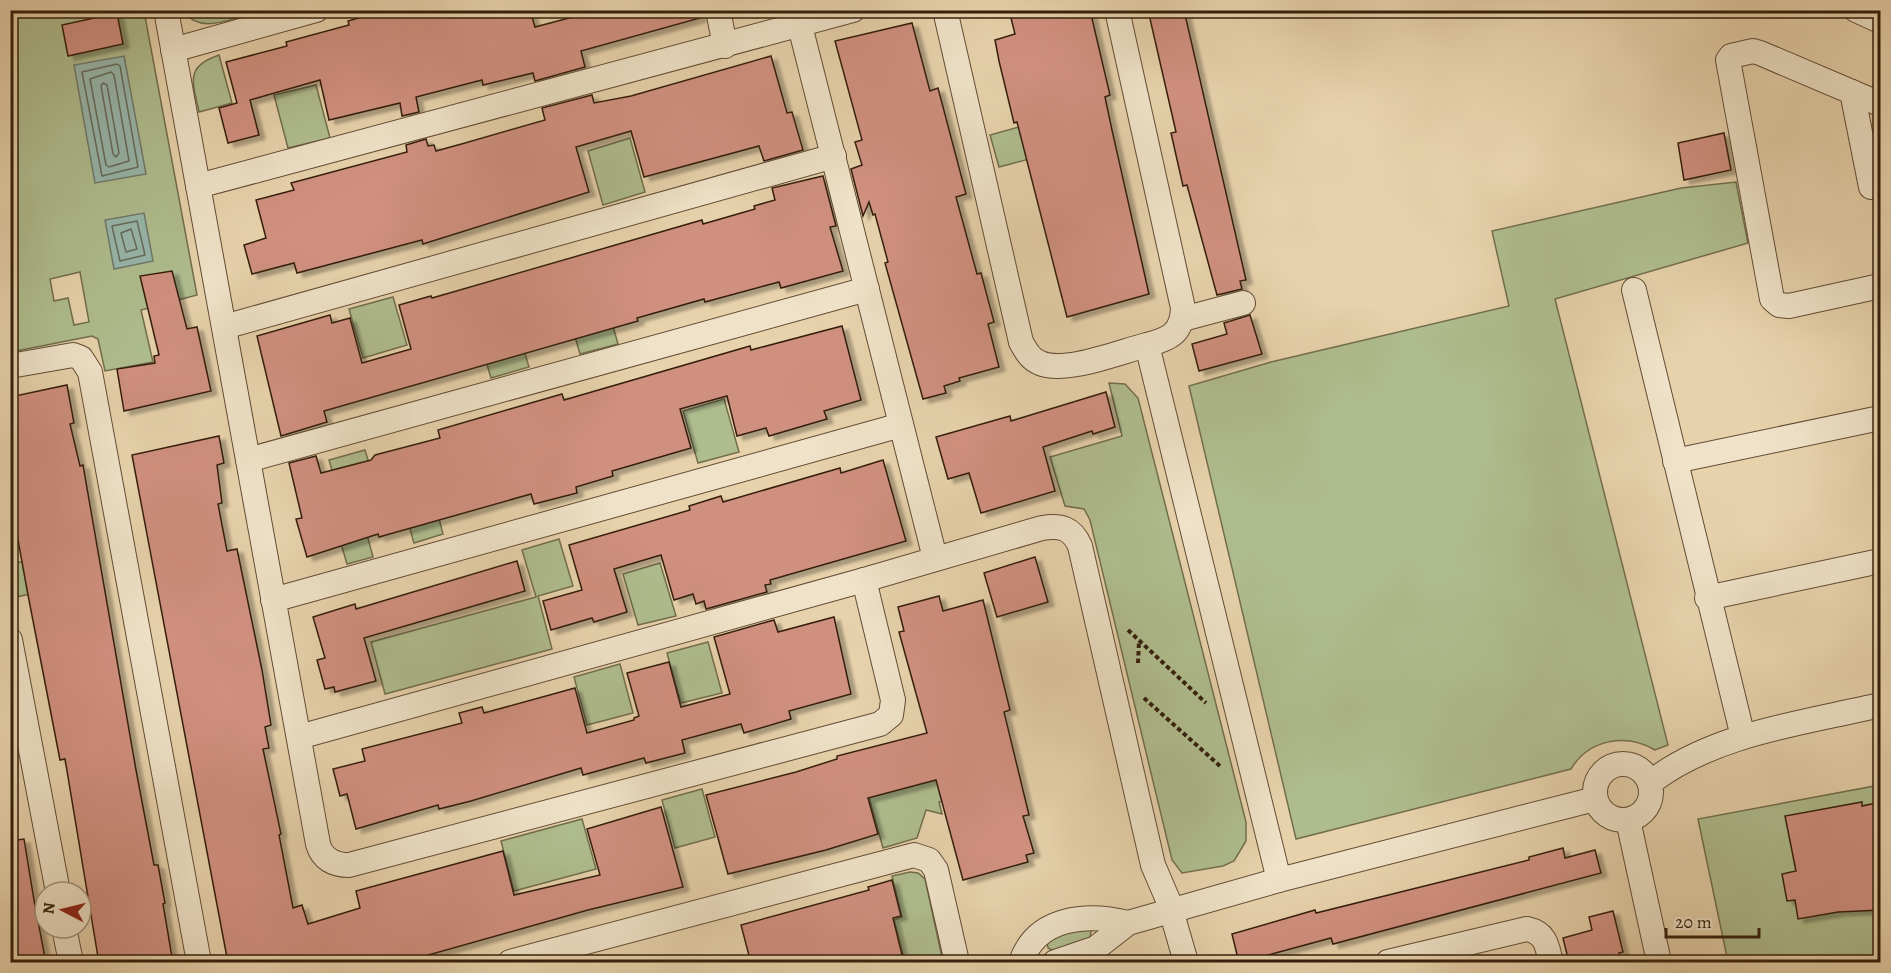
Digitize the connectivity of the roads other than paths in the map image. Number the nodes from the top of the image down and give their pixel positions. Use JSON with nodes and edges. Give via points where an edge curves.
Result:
{"nodes":[{"id":1,"x":166,"y":10,"type":"edge"},
{"id":2,"x":316,"y":10,"type":"edge"},
{"id":3,"x":718,"y":10,"type":"edge"},
{"id":4,"x":853,"y":10,"type":"edge"},
{"id":5,"x":945,"y":10,"type":"edge"},
{"id":6,"x":1117,"y":10,"type":"edge"},
{"id":7,"x":1856,"y":10,"type":"edge"},
{"id":8,"x":1881,"y":21,"type":"edge"},
{"id":9,"x":800,"y":26,"type":"junction"},
{"id":10,"x":725,"y":46,"type":"junction"},
{"id":11,"x":173,"y":50,"type":"junction"},
{"id":12,"x":1852,"y":92,"type":"junction"},
{"id":13,"x":1881,"y":104,"type":"edge"},
{"id":14,"x":834,"y":156,"type":"junction"},
{"id":15,"x":198,"y":186,"type":"junction"},
{"id":16,"x":1871,"y":187,"type":"dead end"},
{"id":17,"x":1881,"y":286,"type":"edge"},
{"id":18,"x":867,"y":289,"type":"junction"},
{"id":19,"x":1634,"y":290,"type":"dead end"},
{"id":20,"x":1244,"y":303,"type":"dead end"},
{"id":21,"x":1183,"y":319,"type":"junction"},
{"id":22,"x":224,"y":327,"type":"junction"},
{"id":23,"x":1147,"y":345,"type":"junction"},
{"id":24,"x":10,"y":366,"type":"edge"},
{"id":25,"x":1881,"y":418,"type":"edge"},
{"id":26,"x":901,"y":425,"type":"junction"},
{"id":27,"x":248,"y":460,"type":"junction"},
{"id":28,"x":1675,"y":461,"type":"junction"},
{"id":29,"x":935,"y":558,"type":"junction"},
{"id":30,"x":1881,"y":561,"type":"edge"},
{"id":31,"x":864,"y":580,"type":"junction"},
{"id":32,"x":1707,"y":598,"type":"junction"},
{"id":33,"x":273,"y":600,"type":"junction"},
{"id":34,"x":10,"y":640,"type":"edge"},
{"id":35,"x":1881,"y":705,"type":"edge"},
{"id":36,"x":298,"y":737,"type":"junction"},
{"id":37,"x":1743,"y":737,"type":"junction"},
{"id":38,"x":1651,"y":782,"type":"junction"},
{"id":39,"x":1595,"y":799,"type":"junction"},
{"id":40,"x":1628,"y":820,"type":"junction"},
{"id":41,"x":56,"y":880,"type":"edge"},
{"id":42,"x":1279,"y":880,"type":"junction"},
{"id":43,"x":1171,"y":911,"type":"junction"},
{"id":44,"x":1128,"y":923,"type":"junction"},
{"id":45,"x":66,"y":940,"type":"edge"},
{"id":46,"x":71,"y":963,"type":"edge"},
{"id":47,"x":199,"y":963,"type":"edge"},
{"id":48,"x":510,"y":963,"type":"edge"},
{"id":49,"x":957,"y":963,"type":"edge"},
{"id":50,"x":1021,"y":963,"type":"edge"},
{"id":51,"x":1055,"y":963,"type":"edge"},
{"id":52,"x":1186,"y":963,"type":"edge"},
{"id":53,"x":1388,"y":963,"type":"edge"},
{"id":54,"x":1551,"y":963,"type":"edge"},
{"id":55,"x":1659,"y":963,"type":"edge"}],
"edges":[{"from":1,"to":11,"type":"street"},
{"from":2,"to":11,"type":"street"},
{"from":3,"to":10,"type":"street"},
{"from":4,"to":9,"type":"street"},
{"from":5,"to":23,"type":"street","via":[[1021,342],[1027,353],[1037,362],[1063,366]]},
{"from":6,"to":21,"type":"street","via":[[1182,296]]},
{"from":7,"to":8,"type":"street"},
{"from":9,"to":10,"type":"street"},
{"from":9,"to":14,"type":"street"},
{"from":10,"to":15,"type":"street"},
{"from":11,"to":15,"type":"street"},
{"from":12,"to":13,"type":"street"},
{"from":12,"to":16,"type":"street"},
{"from":12,"to":17,"type":"street","via":[[1753,51],[1728,60],[1771,309]]},
{"from":14,"to":18,"type":"street"},
{"from":14,"to":22,"type":"street"},
{"from":15,"to":22,"type":"street"},
{"from":18,"to":26,"type":"street"},
{"from":18,"to":27,"type":"street"},
{"from":19,"to":28,"type":"street"},
{"from":20,"to":21,"type":"street"},
{"from":21,"to":23,"type":"street","via":[[1173,336]]},
{"from":22,"to":27,"type":"street"},
{"from":23,"to":42,"type":"street"},
{"from":24,"to":47,"type":"street","via":[[73,356],[81,358],[90,372]]},
{"from":25,"to":28,"type":"street"},
{"from":26,"to":29,"type":"street"},
{"from":26,"to":33,"type":"street"},
{"from":27,"to":33,"type":"street"},
{"from":28,"to":32,"type":"street"},
{"from":29,"to":31,"type":"street"},
{"from":29,"to":43,"type":"street","via":[[1042,528],[1064,528],[1075,536],[1154,871]]},
{"from":30,"to":32,"type":"street"},
{"from":31,"to":36,"type":"street"},
{"from":31,"to":36,"type":"street","via":[[893,700],[891,715],[880,724],[343,865],[328,860],[319,848]]},
{"from":32,"to":37,"type":"street"},
{"from":33,"to":36,"type":"street"},
{"from":34,"to":41,"type":"street"},
{"from":35,"to":37,"type":"street"},
{"from":37,"to":38,"type":"street","via":[[1688,759]]},
{"from":38,"to":39,"type":"street","via":[[1639,768],[1617,763],[1599,776]]},
{"from":38,"to":40,"type":"street","via":[[1652,797],[1647,808]]},
{"from":39,"to":40,"type":"street","via":[[1608,816]]},
{"from":39,"to":42,"type":"street"},
{"from":40,"to":55,"type":"street"},
{"from":42,"to":43,"type":"street"},
{"from":43,"to":44,"type":"street"},
{"from":43,"to":52,"type":"street"},
{"from":44,"to":50,"type":"street","via":[[1094,916],[1046,929],[1029,945]]},
{"from":44,"to":51,"type":"street","via":[[1096,948]]},
{"from":45,"to":46,"type":"street"},
{"from":48,"to":49,"type":"street","via":[[914,855],[929,860],[936,870]]},
{"from":53,"to":54,"type":"street","via":[[1527,929],[1546,942]]}]}
